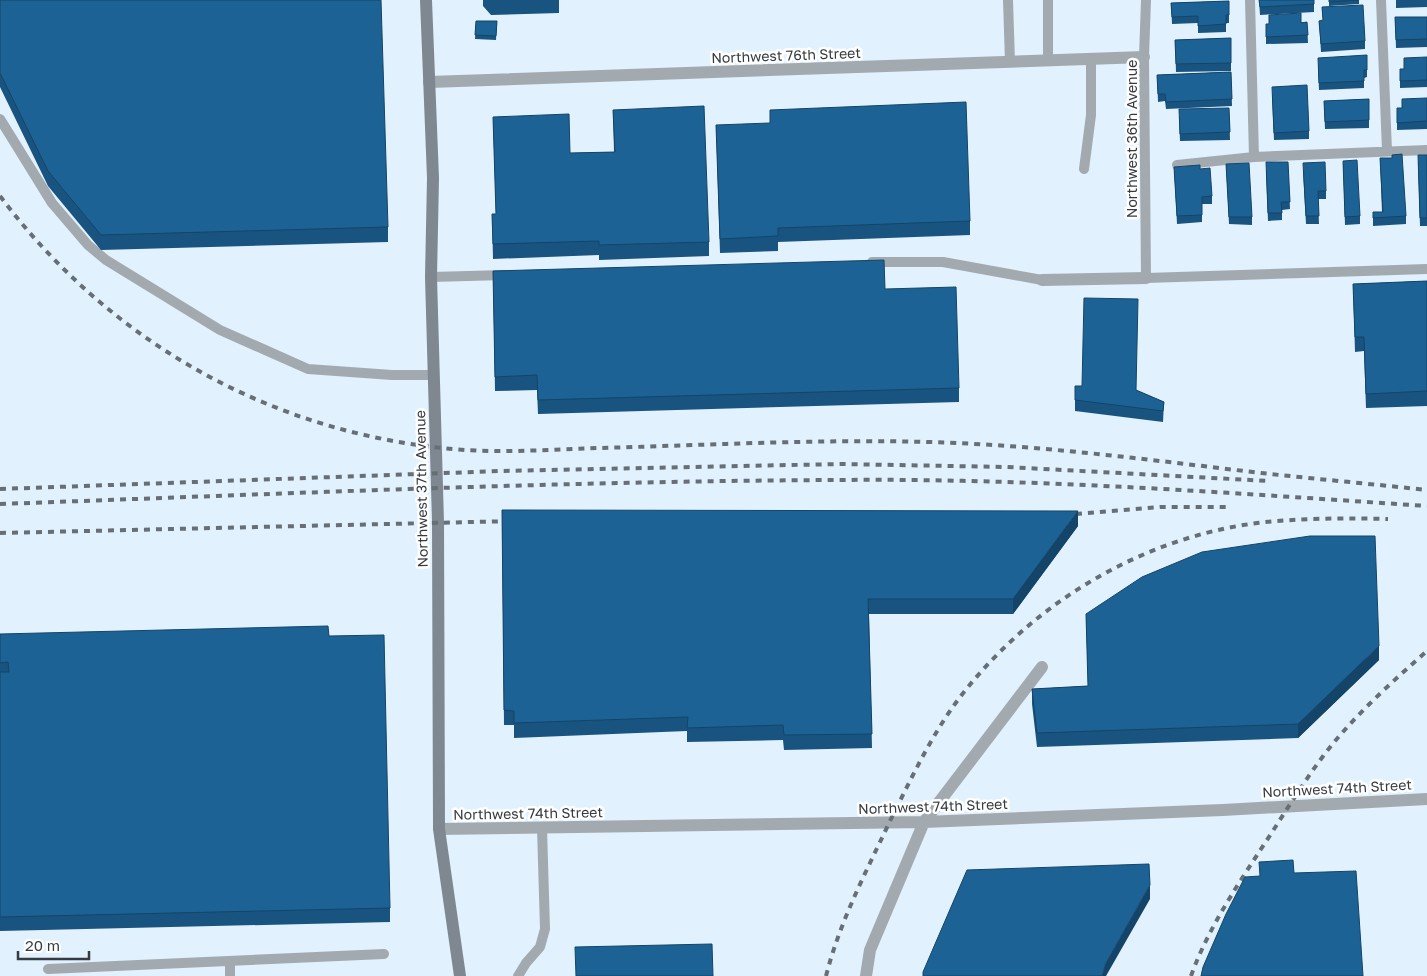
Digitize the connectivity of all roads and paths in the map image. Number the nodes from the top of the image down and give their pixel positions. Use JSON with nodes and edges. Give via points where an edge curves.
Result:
{"nodes":[{"id":1,"x":426,"y":0,"type":"edge"},
{"id":2,"x":1008,"y":0,"type":"edge"},
{"id":3,"x":1048,"y":0,"type":"edge"},
{"id":4,"x":1146,"y":0,"type":"edge"},
{"id":5,"x":1250,"y":0,"type":"edge"},
{"id":6,"x":1382,"y":0,"type":"edge"},
{"id":7,"x":1144,"y":57,"type":"junction"},
{"id":8,"x":1091,"y":59,"type":"junction"},
{"id":9,"x":1048,"y":60,"type":"junction"},
{"id":10,"x":1010,"y":62,"type":"junction"},
{"id":11,"x":430,"y":82,"type":"junction"},
{"id":12,"x":0,"y":119,"type":"edge"},
{"id":13,"x":1427,"y":150,"type":"edge"},
{"id":14,"x":1387,"y":151,"type":"junction"},
{"id":15,"x":1254,"y":157,"type":"junction"},
{"id":16,"x":1177,"y":165,"type":"edge"},
{"id":17,"x":1084,"y":169,"type":"dead end"},
{"id":18,"x":864,"y":262,"type":"edge"},
{"id":19,"x":1427,"y":269,"type":"edge"},
{"id":20,"x":517,"y":274,"type":"edge"},
{"id":21,"x":431,"y":277,"type":"junction"},
{"id":22,"x":1146,"y":278,"type":"junction"},
{"id":23,"x":1042,"y":280,"type":"joint"},
{"id":24,"x":433,"y":374,"type":"junction"},
{"id":25,"x":1042,"y":667,"type":"dead end"},
{"id":26,"x":1427,"y":799,"type":"edge"},
{"id":27,"x":924,"y":822,"type":"junction"},
{"id":28,"x":542,"y":828,"type":"junction"},
{"id":29,"x":439,"y":829,"type":"junction"},
{"id":30,"x":384,"y":954,"type":"dead end"},
{"id":31,"x":230,"y":961,"type":"junction"},
{"id":32,"x":48,"y":969,"type":"dead end"},
{"id":33,"x":230,"y":976,"type":"edge"},
{"id":34,"x":460,"y":976,"type":"edge"},
{"id":35,"x":518,"y":976,"type":"edge"},
{"id":36,"x":866,"y":976,"type":"edge"}],
"edges":[{"from":1,"to":11,"type":"street","name":"Northwest 37th Avenue"},
{"from":2,"to":10,"type":"lane"},
{"from":3,"to":9,"type":"lane"},
{"from":4,"to":7,"type":"lane","name":"Northwest 36th Avenue"},
{"from":5,"to":15,"type":"lane"},
{"from":6,"to":14,"type":"lane"},
{"from":7,"to":8,"type":"street","name":"Northwest 76th Street"},
{"from":7,"to":22,"type":"lane","name":"Northwest 36th Avenue"},
{"from":8,"to":9,"type":"street","name":"Northwest 76th Street"},
{"from":8,"to":17,"type":"lane","via":[[1091,115]]},
{"from":9,"to":10,"type":"street","name":"Northwest 76th Street"},
{"from":10,"to":11,"type":"street","name":"Northwest 76th Street"},
{"from":11,"to":21,"type":"street","name":"Northwest 37th Avenue","via":[[433,178]]},
{"from":12,"to":24,"type":"lane","via":[[52,203],[88,245],[106,260],[220,330],[308,369],[392,375]]},
{"from":13,"to":14,"type":"lane"},
{"from":14,"to":15,"type":"lane"},
{"from":15,"to":16,"type":"lane"},
{"from":18,"to":23,"type":"lane","via":[[943,262]]},
{"from":19,"to":22,"type":"lane"},
{"from":20,"to":21,"type":"lane"},
{"from":21,"to":24,"type":"street","name":"Northwest 37th Avenue"},
{"from":22,"to":23,"type":"street"},
{"from":24,"to":29,"type":"street","name":"Northwest 37th Avenue","via":[[438,522]]},
{"from":25,"to":27,"type":"street"},
{"from":26,"to":27,"type":"street","name":"Northwest 74th Street"},
{"from":27,"to":28,"type":"street","name":"Northwest 74th Street"},
{"from":27,"to":36,"type":"street","via":[[870,950]]},
{"from":28,"to":29,"type":"street","name":"Northwest 74th Street"},
{"from":28,"to":35,"type":"lane","via":[[545,929],[540,947]]},
{"from":29,"to":34,"type":"street","name":"Northwest 37th Avenue"},
{"from":30,"to":31,"type":"lane"},
{"from":31,"to":32,"type":"lane"},
{"from":31,"to":33,"type":"lane"}]}
